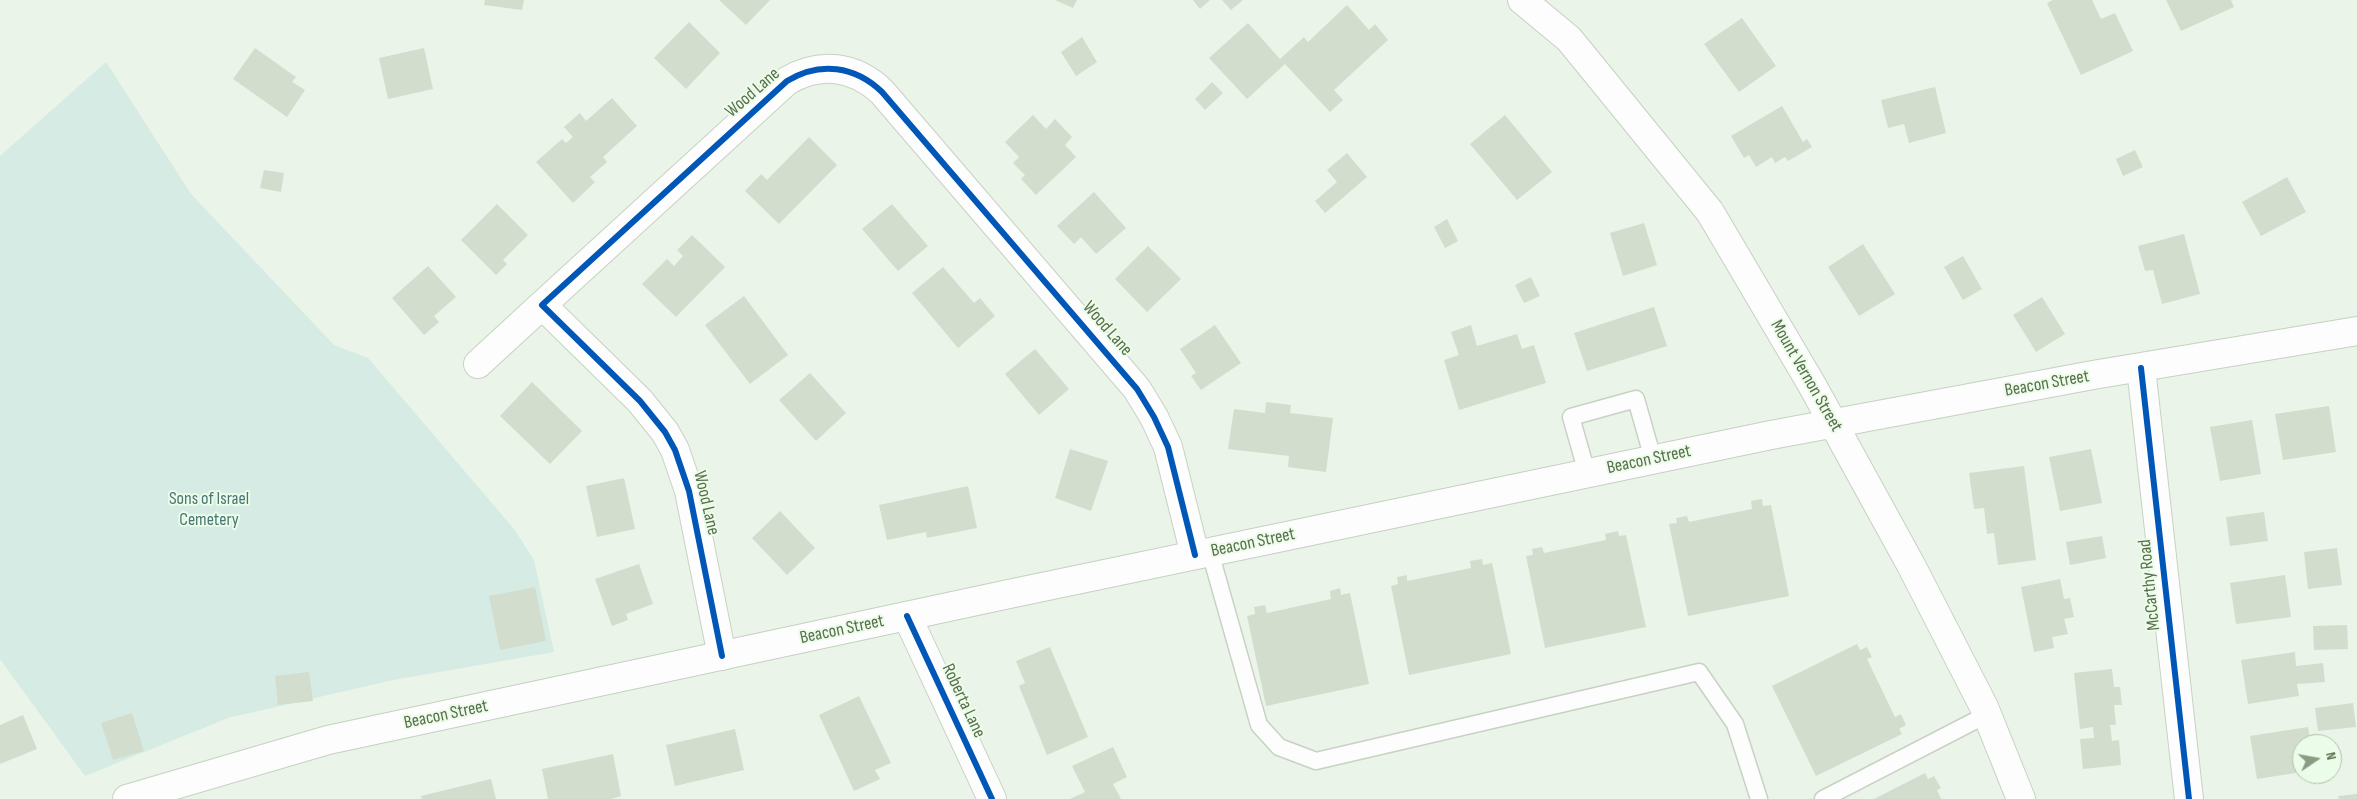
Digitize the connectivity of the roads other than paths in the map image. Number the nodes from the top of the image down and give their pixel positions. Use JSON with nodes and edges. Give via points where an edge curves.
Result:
{"nodes":[{"id":1,"x":1522,"y":0,"type":"edge"},
{"id":2,"x":542,"y":305,"type":"junction"},
{"id":3,"x":2357,"y":331,"type":"edge"},
{"id":4,"x":478,"y":364,"type":"dead end"},
{"id":5,"x":2141,"y":368,"type":"junction"},
{"id":6,"x":1833,"y":423,"type":"junction"},
{"id":7,"x":1653,"y":459,"type":"junction"},
{"id":8,"x":1587,"y":473,"type":"junction"},
{"id":9,"x":1203,"y":553,"type":"junction"},
{"id":10,"x":908,"y":616,"type":"junction"},
{"id":11,"x":722,"y":656,"type":"junction"},
{"id":12,"x":1986,"y":715,"type":"junction"},
{"id":13,"x":127,"y":799,"type":"edge"},
{"id":14,"x":992,"y":799,"type":"edge"},
{"id":15,"x":1759,"y":799,"type":"edge"},
{"id":16,"x":1823,"y":799,"type":"edge"},
{"id":17,"x":2021,"y":799,"type":"edge"},
{"id":18,"x":2189,"y":799,"type":"edge"}],
"edges":[{"from":1,"to":6,"type":"main road","name":"Mount Vernon Street","via":[[1569,39],[1710,212]]},
{"from":2,"to":4,"type":"main road","name":"Wood Lane"},
{"from":2,"to":9,"type":"main road","name":"Wood Lane","via":[[787,81],[811,70],[850,71],[882,92],[1137,388],[1168,447]]},
{"from":2,"to":11,"type":"main road","name":"Wood Lane","via":[[640,401],[676,450],[690,491]]},
{"from":3,"to":5,"type":"main road","name":"Beacon Street"},
{"from":5,"to":6,"type":"main road","name":"Beacon Street"},
{"from":5,"to":18,"type":"main road","name":"McCarthy Road"},
{"from":6,"to":7,"type":"main road","name":"Beacon Street"},
{"from":6,"to":12,"type":"main road","name":"Mount Vernon Street","via":[[1947,633]]},
{"from":7,"to":8,"type":"main road","name":"Beacon Street"},
{"from":7,"to":8,"type":"lane","via":[[1636,400],[1571,417]]},
{"from":8,"to":9,"type":"main road","name":"Beacon Street"},
{"from":9,"to":10,"type":"main road","name":"Beacon Street"},
{"from":9,"to":15,"type":"lane","via":[[1259,726],[1279,747],[1316,762],[1698,672],[1735,724]]},
{"from":10,"to":11,"type":"main road","name":"Beacon Street"},
{"from":10,"to":14,"type":"main road","name":"Roberta Lane"},
{"from":11,"to":13,"type":"main road","name":"Beacon Street","via":[[328,740]]},
{"from":12,"to":16,"type":"lane"},
{"from":12,"to":17,"type":"main road","name":"Mount Vernon Street"}]}
